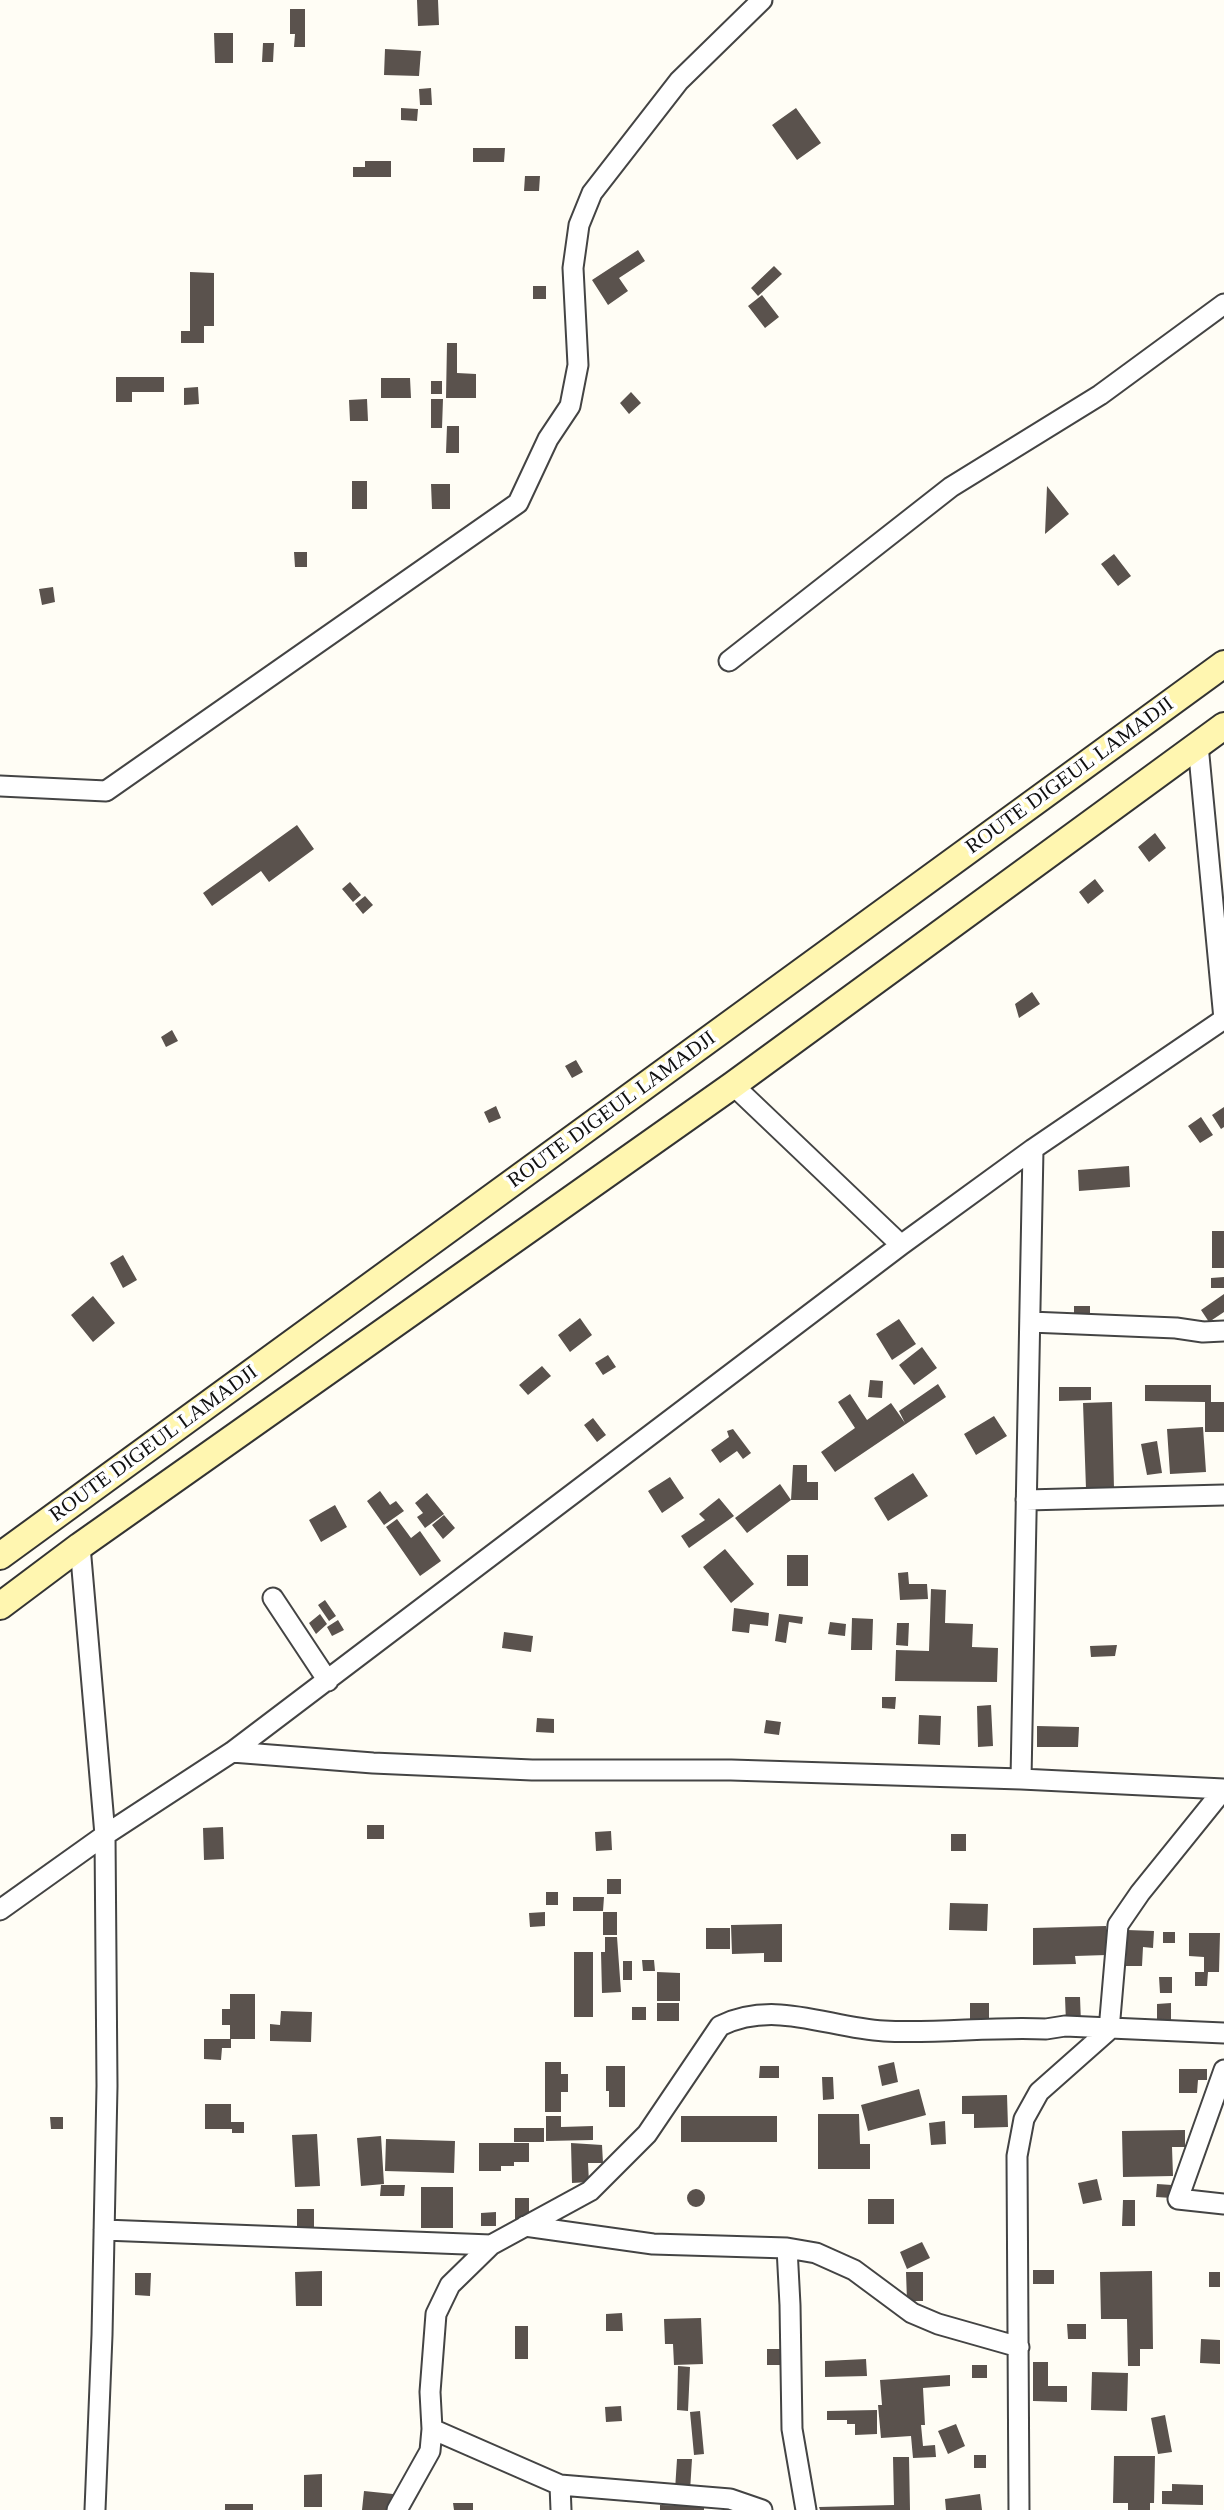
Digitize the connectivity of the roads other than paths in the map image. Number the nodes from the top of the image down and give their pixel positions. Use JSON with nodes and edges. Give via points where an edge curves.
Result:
{"nodes":[{"id":1,"x":762,"y":0,"type":"edge"},
{"id":2,"x":1224,"y":304,"type":"edge"},
{"id":3,"x":729,"y":661,"type":"dead end"},
{"id":4,"x":1224,"y":664,"type":"edge"},
{"id":5,"x":1224,"y":726,"type":"edge"},
{"id":6,"x":1198,"y":745,"type":"junction"},
{"id":7,"x":0,"y":786,"type":"edge"},
{"id":8,"x":1224,"y":1019,"type":"edge"},
{"id":9,"x":733,"y":1085,"type":"junction"},
{"id":10,"x":1033,"y":1149,"type":"junction"},
{"id":11,"x":901,"y":1245,"type":"junction"},
{"id":12,"x":1030,"y":1322,"type":"junction"},
{"id":13,"x":1224,"y":1331,"type":"edge"},
{"id":14,"x":1224,"y":1495,"type":"edge"},
{"id":15,"x":1026,"y":1500,"type":"junction"},
{"id":16,"x":80,"y":1546,"type":"junction"},
{"id":17,"x":0,"y":1556,"type":"edge"},
{"id":18,"x":273,"y":1598,"type":"dead end"},
{"id":19,"x":0,"y":1606,"type":"edge"},
{"id":20,"x":328,"y":1681,"type":"junction"},
{"id":21,"x":232,"y":1752,"type":"junction"},
{"id":22,"x":1021,"y":1779,"type":"junction"},
{"id":23,"x":1224,"y":1789,"type":"edge"},
{"id":24,"x":105,"y":1835,"type":"junction"},
{"id":25,"x":0,"y":1910,"type":"edge"},
{"id":26,"x":1109,"y":2030,"type":"junction"},
{"id":27,"x":1224,"y":2033,"type":"edge"},
{"id":28,"x":1224,"y":2070,"type":"edge"},
{"id":29,"x":1224,"y":2204,"type":"edge"},
{"id":30,"x":525,"y":2227,"type":"junction"},
{"id":31,"x":104,"y":2230,"type":"junction"},
{"id":32,"x":491,"y":2245,"type":"junction"},
{"id":33,"x":787,"y":2248,"type":"junction"},
{"id":34,"x":1019,"y":2347,"type":"junction"},
{"id":35,"x":432,"y":2429,"type":"junction"},
{"id":36,"x":560,"y":2485,"type":"junction"},
{"id":37,"x":95,"y":2510,"type":"edge"},
{"id":38,"x":397,"y":2510,"type":"edge"},
{"id":39,"x":561,"y":2510,"type":"edge"},
{"id":40,"x":762,"y":2510,"type":"edge"},
{"id":41,"x":806,"y":2510,"type":"edge"},
{"id":42,"x":1019,"y":2510,"type":"edge"}],
"edges":[{"from":1,"to":7,"type":"street","via":[[679,81],[592,193],[579,225],[573,268],[578,365],[570,406],[548,439],[518,503],[106,791]]},
{"from":2,"to":3,"type":"street","via":[[1100,395],[951,487]]},
{"from":4,"to":17,"type":"main road","name":"ROUTE DIGEUL LAMADJI"},
{"from":5,"to":6,"type":"main road","name":"ROUTE DIGEUL LAMADJI"},
{"from":6,"to":8,"type":"street"},
{"from":6,"to":9,"type":"main road","name":"ROUTE DIGEUL LAMADJI"},
{"from":8,"to":10,"type":"street"},
{"from":9,"to":11,"type":"street"},
{"from":9,"to":16,"type":"main road","name":"ROUTE DIGEUL LAMADJI"},
{"from":10,"to":11,"type":"street"},
{"from":10,"to":12,"type":"street"},
{"from":11,"to":20,"type":"street"},
{"from":12,"to":13,"type":"street"},
{"from":12,"to":15,"type":"street"},
{"from":14,"to":15,"type":"street"},
{"from":15,"to":22,"type":"street"},
{"from":16,"to":19,"type":"main road","name":"ROUTE DIGEUL LAMADJI"},
{"from":16,"to":24,"type":"street"},
{"from":18,"to":20,"type":"street"},
{"from":20,"to":21,"type":"street"},
{"from":21,"to":22,"type":"street","via":[[532,1770],[731,1770]]},
{"from":21,"to":24,"type":"street"},
{"from":22,"to":23,"type":"street"},
{"from":23,"to":26,"type":"street","via":[[1118,1924]]},
{"from":24,"to":25,"type":"street"},
{"from":24,"to":31,"type":"street"},
{"from":26,"to":27,"type":"street"},
{"from":26,"to":30,"type":"street","via":[[1065,2026],[883,2031],[785,2014],[738,2017],[720,2026],[647,2134],[590,2191]]},
{"from":26,"to":34,"type":"street","via":[[1039,2092],[1021,2128],[1017,2156]]},
{"from":28,"to":29,"type":"street","via":[[1178,2199]]},
{"from":30,"to":32,"type":"street"},
{"from":30,"to":33,"type":"street","via":[[653,2244]]},
{"from":31,"to":32,"type":"street"},
{"from":31,"to":37,"type":"street"},
{"from":32,"to":35,"type":"street","via":[[450,2285],[436,2314]]},
{"from":33,"to":34,"type":"street","via":[[816,2253],[854,2270],[912,2313]]},
{"from":33,"to":41,"type":"street","via":[[792,2429]]},
{"from":34,"to":42,"type":"street"},
{"from":35,"to":36,"type":"street"},
{"from":35,"to":38,"type":"street","via":[[430,2451]]},
{"from":36,"to":39,"type":"street"},
{"from":36,"to":40,"type":"street","via":[[730,2499]]}]}
